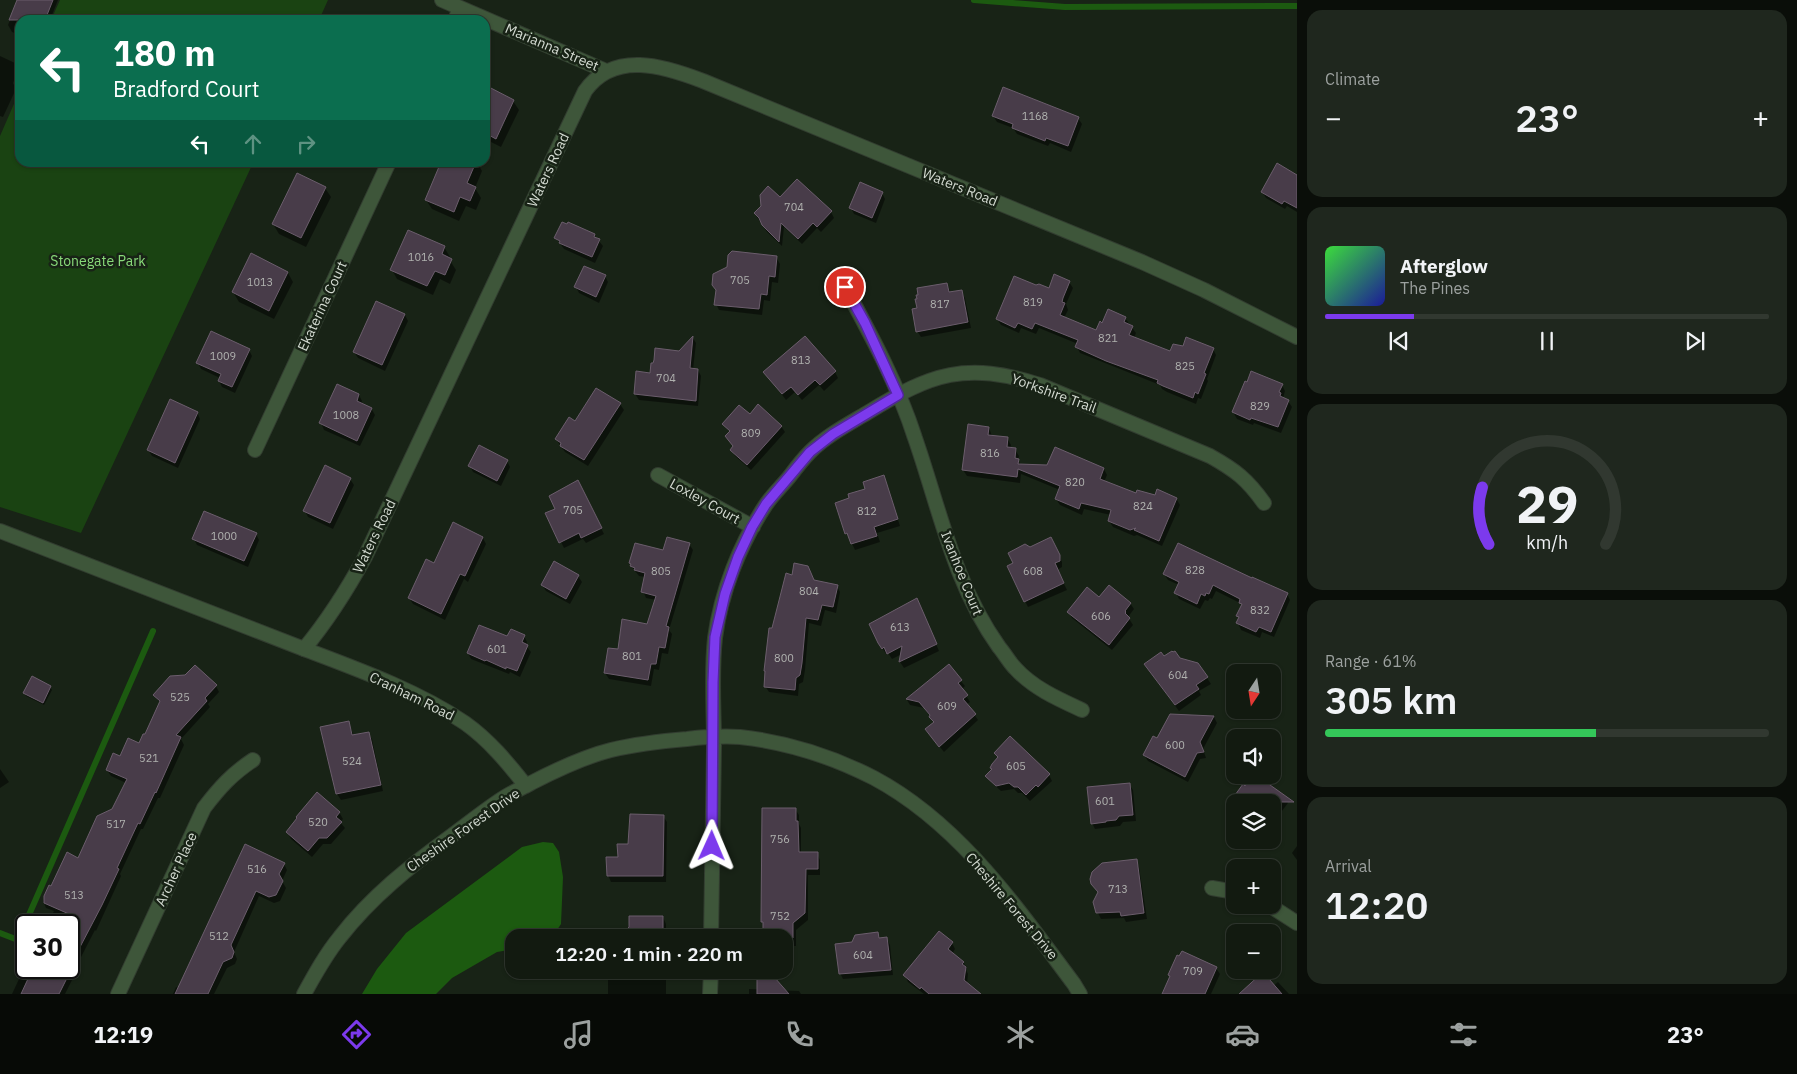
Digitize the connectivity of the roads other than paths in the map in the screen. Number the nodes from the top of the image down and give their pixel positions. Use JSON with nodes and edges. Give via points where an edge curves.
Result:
{"nodes":[{"id":1,"x":442,"y":0,"type":"edge"},
{"id":2,"x":458,"y":14,"type":"edge"},
{"id":3,"x":490,"y":26,"type":"edge"},
{"id":4,"x":606,"y":70,"type":"junction"},
{"id":5,"x":387,"y":167,"type":"edge"},
{"id":6,"x":845,"y":287,"type":"dead end"},
{"id":7,"x":1297,"y":337,"type":"edge"},
{"id":8,"x":898,"y":395,"type":"junction"},
{"id":9,"x":255,"y":450,"type":"dead end"},
{"id":10,"x":658,"y":476,"type":"dead end"},
{"id":11,"x":1264,"y":503,"type":"dead end"},
{"id":12,"x":752,"y":527,"type":"junction"},
{"id":13,"x":0,"y":532,"type":"edge"},
{"id":14,"x":304,"y":649,"type":"junction"},
{"id":15,"x":1082,"y":710,"type":"dead end"},
{"id":16,"x":714,"y":737,"type":"junction"},
{"id":17,"x":253,"y":760,"type":"dead end"},
{"id":18,"x":526,"y":786,"type":"junction"},
{"id":19,"x":1212,"y":888,"type":"dead end"},
{"id":20,"x":1226,"y":890,"type":"edge"},
{"id":21,"x":1281,"y":913,"type":"edge"},
{"id":22,"x":1297,"y":923,"type":"edge"},
{"id":23,"x":711,"y":929,"type":"edge"},
{"id":24,"x":711,"y":979,"type":"edge"},
{"id":25,"x":118,"y":994,"type":"edge"},
{"id":26,"x":304,"y":994,"type":"edge"},
{"id":27,"x":710,"y":994,"type":"edge"},
{"id":28,"x":1080,"y":994,"type":"edge"}],
"edges":[{"from":1,"to":2,"type":"street","name":"Marianna Street"},
{"from":3,"to":4,"type":"street","name":"Marianna Street"},
{"from":4,"to":7,"type":"street","name":"Waters Road","via":[[644,65],[703,81],[1142,262]]},
{"from":4,"to":14,"type":"street","name":"Waters Road","via":[[591,82],[585,92],[365,557],[326,622]]},
{"from":5,"to":9,"type":"street","name":"Ekaterina Court"},
{"from":6,"to":8,"type":"street","name":"Ivanhoe Court"},
{"from":8,"to":11,"type":"street","name":"Yorkshire Trail","via":[[934,378],[961,372],[1015,377],[1210,456],[1252,485]]},
{"from":8,"to":12,"type":"street","name":"Yorkshire Trail","via":[[833,434],[810,452],[766,504]]},
{"from":8,"to":15,"type":"street","name":"Ivanhoe Court","via":[[915,436],[950,551],[983,625],[1015,668],[1036,686]]},
{"from":10,"to":12,"type":"street","name":"Loxley Court"},
{"from":12,"to":16,"type":"street","name":"Yorkshire Trail","via":[[725,594],[715,637]]},
{"from":13,"to":14,"type":"street"},
{"from":14,"to":18,"type":"street","name":"Cranham Road","via":[[396,686],[465,723],[495,749]]},
{"from":16,"to":18,"type":"street","name":"Cheshire Forest Drive","via":[[610,750]]},
{"from":16,"to":23,"type":"street","name":"Yorkshire Trail"},
{"from":16,"to":28,"type":"street","name":"Cheshire Forest Drive","via":[[740,737],[781,744],[824,756],[875,779],[911,801],[982,866]]},
{"from":17,"to":25,"type":"street","name":"Archer Place","via":[[222,784],[204,808]]},
{"from":18,"to":26,"type":"street","name":"Cheshire Forest Drive","via":[[506,796],[390,883],[338,938]]},
{"from":19,"to":20,"type":"street"},
{"from":21,"to":22,"type":"street"},
{"from":24,"to":27,"type":"street"}]}
